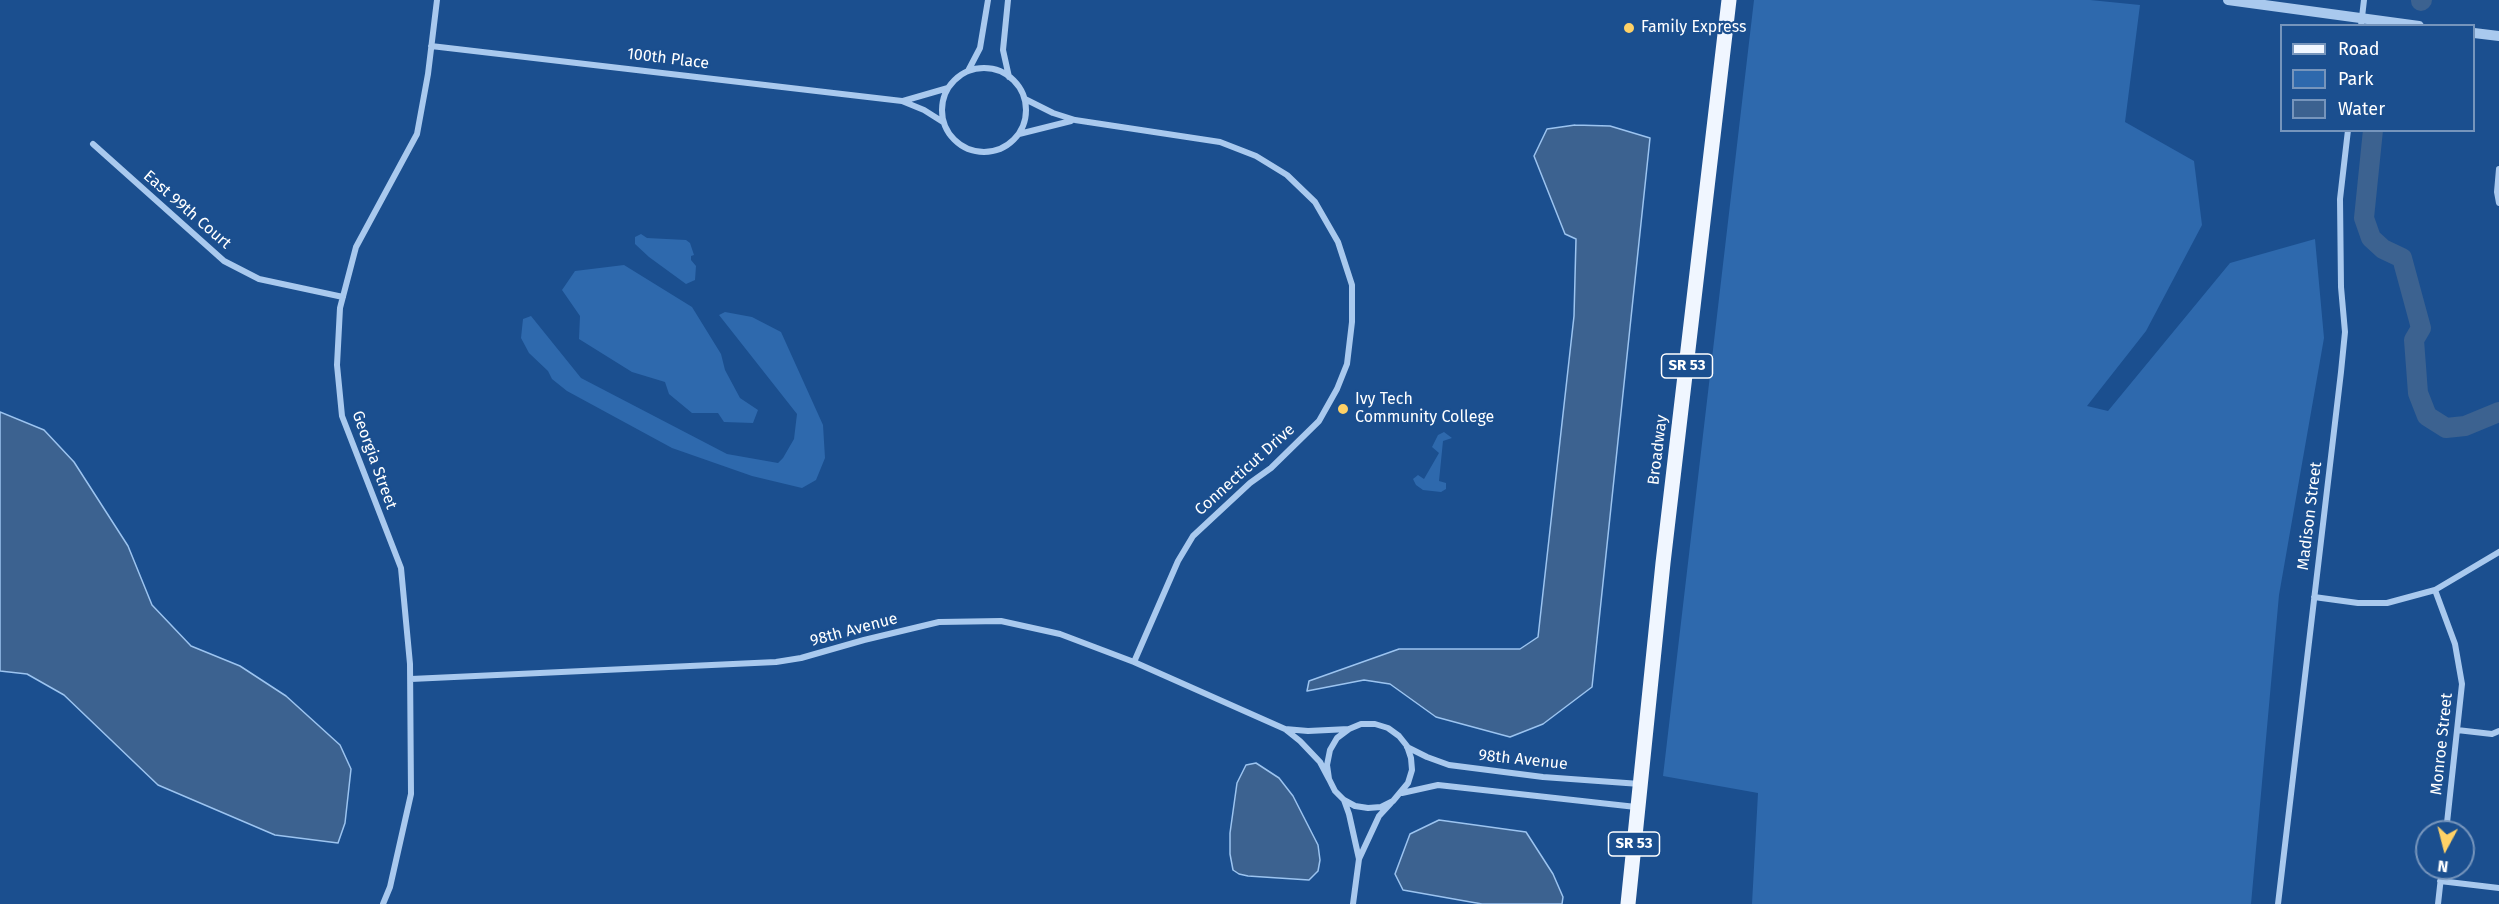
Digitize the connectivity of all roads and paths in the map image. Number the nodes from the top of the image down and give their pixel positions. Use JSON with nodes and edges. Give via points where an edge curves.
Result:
{"nodes":[{"id":1,"x":437,"y":0,"type":"edge"},
{"id":2,"x":988,"y":0,"type":"edge"},
{"id":3,"x":1008,"y":0,"type":"edge"},
{"id":4,"x":1729,"y":0,"type":"edge"},
{"id":5,"x":2228,"y":0,"type":"edge"},
{"id":6,"x":2364,"y":0,"type":"edge"},
{"id":7,"x":2361,"y":22,"type":"edge"},
{"id":8,"x":2390,"y":24,"type":"edge"},
{"id":9,"x":2475,"y":33,"type":"edge"},
{"id":10,"x":2499,"y":36,"type":"edge"},
{"id":11,"x":431,"y":46,"type":"junction"},
{"id":12,"x":968,"y":71,"type":"junction"},
{"id":13,"x":1010,"y":77,"type":"junction"},
{"id":14,"x":948,"y":88,"type":"junction"},
{"id":15,"x":1025,"y":99,"type":"junction"},
{"id":16,"x":902,"y":101,"type":"junction"},
{"id":17,"x":1075,"y":120,"type":"junction"},
{"id":18,"x":943,"y":122,"type":"junction"},
{"id":19,"x":2348,"y":132,"type":"edge"},
{"id":20,"x":1019,"y":134,"type":"junction"},
{"id":21,"x":93,"y":144,"type":"dead end"},
{"id":22,"x":2499,"y":169,"type":"edge"},
{"id":23,"x":2499,"y":203,"type":"edge"},
{"id":24,"x":343,"y":297,"type":"junction"},
{"id":25,"x":2499,"y":552,"type":"edge"},
{"id":26,"x":2435,"y":590,"type":"junction"},
{"id":27,"x":2314,"y":597,"type":"junction"},
{"id":28,"x":1134,"y":662,"type":"junction"},
{"id":29,"x":411,"y":680,"type":"junction"},
{"id":30,"x":1285,"y":729,"type":"junction"},
{"id":31,"x":1349,"y":729,"type":"junction"},
{"id":32,"x":2457,"y":730,"type":"junction"},
{"id":33,"x":2499,"y":731,"type":"edge"},
{"id":34,"x":1407,"y":746,"type":"junction"},
{"id":35,"x":1329,"y":779,"type":"junction"},
{"id":36,"x":1640,"y":784,"type":"junction"},
{"id":37,"x":1402,"y":793,"type":"junction"},
{"id":38,"x":1344,"y":800,"type":"junction"},
{"id":39,"x":1393,"y":801,"type":"junction"},
{"id":40,"x":1638,"y":808,"type":"junction"},
{"id":41,"x":2447,"y":820,"type":"edge"},
{"id":42,"x":1359,"y":859,"type":"junction"},
{"id":43,"x":2440,"y":881,"type":"joint"},
{"id":44,"x":2499,"y":888,"type":"edge"},
{"id":45,"x":383,"y":904,"type":"edge"},
{"id":46,"x":1353,"y":904,"type":"edge"},
{"id":47,"x":1628,"y":904,"type":"edge"},
{"id":48,"x":2278,"y":904,"type":"edge"},
{"id":49,"x":2438,"y":904,"type":"edge"}],
"edges":[{"from":1,"to":11,"type":"street","name":"Georgia Street"},
{"from":2,"to":12,"type":"street","via":[[980,48]]},
{"from":3,"to":13,"type":"street","via":[[1004,50]]},
{"from":4,"to":36,"type":"main road","name":"Broadway","number":"SR 53"},
{"from":5,"to":7,"type":"street"},
{"from":6,"to":7,"type":"street"},
{"from":7,"to":8,"type":"street"},
{"from":9,"to":10,"type":"street"},
{"from":11,"to":16,"type":"street","name":"100th Place"},
{"from":11,"to":24,"type":"street","name":"Georgia Street","via":[[417,134],[356,247]]},
{"from":12,"to":13,"type":"street","via":[[996,70]]},
{"from":12,"to":14,"type":"street"},
{"from":13,"to":15,"type":"street"},
{"from":14,"to":16,"type":"street","name":"100th Place"},
{"from":14,"to":18,"type":"street","via":[[943,98]]},
{"from":15,"to":17,"type":"street","name":"Connecticut Drive"},
{"from":15,"to":20,"type":"street","via":[[1026,117]]},
{"from":16,"to":18,"type":"street","name":"100th Place"},
{"from":17,"to":20,"type":"street","name":"Connecticut Drive"},
{"from":17,"to":28,"type":"street","name":"Connecticut Drive","via":[[1220,142],[1256,156],[1287,175],[1315,202],[1338,242],[1352,285],[1347,364],[1319,421],[1193,536]]},
{"from":18,"to":20,"type":"street","via":[[962,147],[977,152],[993,152]]},
{"from":19,"to":27,"type":"street","name":"Madison Street","via":[[2340,199],[2345,333]]},
{"from":21,"to":24,"type":"street","name":"East 99th Court","via":[[224,261],[259,279]]},
{"from":22,"to":23,"type":"street"},
{"from":24,"to":29,"type":"street","name":"Georgia Street","via":[[337,365],[342,416],[401,567]]},
{"from":25,"to":26,"type":"street"},
{"from":26,"to":27,"type":"street","via":[[2387,603]]},
{"from":26,"to":32,"type":"street","name":"Monroe Street","via":[[2453,636],[2462,684]]},
{"from":27,"to":48,"type":"street","name":"Madison Street"},
{"from":28,"to":29,"type":"street","name":"98th Avenue","via":[[1060,634],[1001,621],[974,620],[939,622],[776,662]]},
{"from":28,"to":30,"type":"street","name":"98th Avenue"},
{"from":29,"to":45,"type":"street","name":"Georgia Street","via":[[411,794]]},
{"from":30,"to":31,"type":"street","name":"98th Avenue"},
{"from":30,"to":35,"type":"street","name":"98th Avenue","via":[[1320,762]]},
{"from":31,"to":34,"type":"street","name":"98th Avenue","via":[[1375,724],[1388,728]]},
{"from":31,"to":35,"type":"street","via":[[1330,750]]},
{"from":32,"to":33,"type":"street","via":[[2492,734]]},
{"from":32,"to":41,"type":"street","name":"Monroe Street"},
{"from":34,"to":36,"type":"street","name":"98th Avenue","via":[[1449,765]]},
{"from":34,"to":37,"type":"street","name":"98th Avenue","via":[[1412,770]]},
{"from":35,"to":38,"type":"street","name":"98th Avenue"},
{"from":36,"to":40,"type":"main road","name":"Broadway","number":"SR 53"},
{"from":37,"to":39,"type":"street","name":"98th Avenue"},
{"from":37,"to":40,"type":"street","name":"98th Avenue","via":[[1438,785]]},
{"from":38,"to":39,"type":"street","name":"98th Avenue","via":[[1368,808]]},
{"from":38,"to":42,"type":"street"},
{"from":39,"to":42,"type":"street","via":[[1379,816]]},
{"from":40,"to":47,"type":"main road","name":"Broadway","number":"SR 53"},
{"from":42,"to":46,"type":"street"},
{"from":43,"to":44,"type":"street"},
{"from":43,"to":49,"type":"street"}]}
